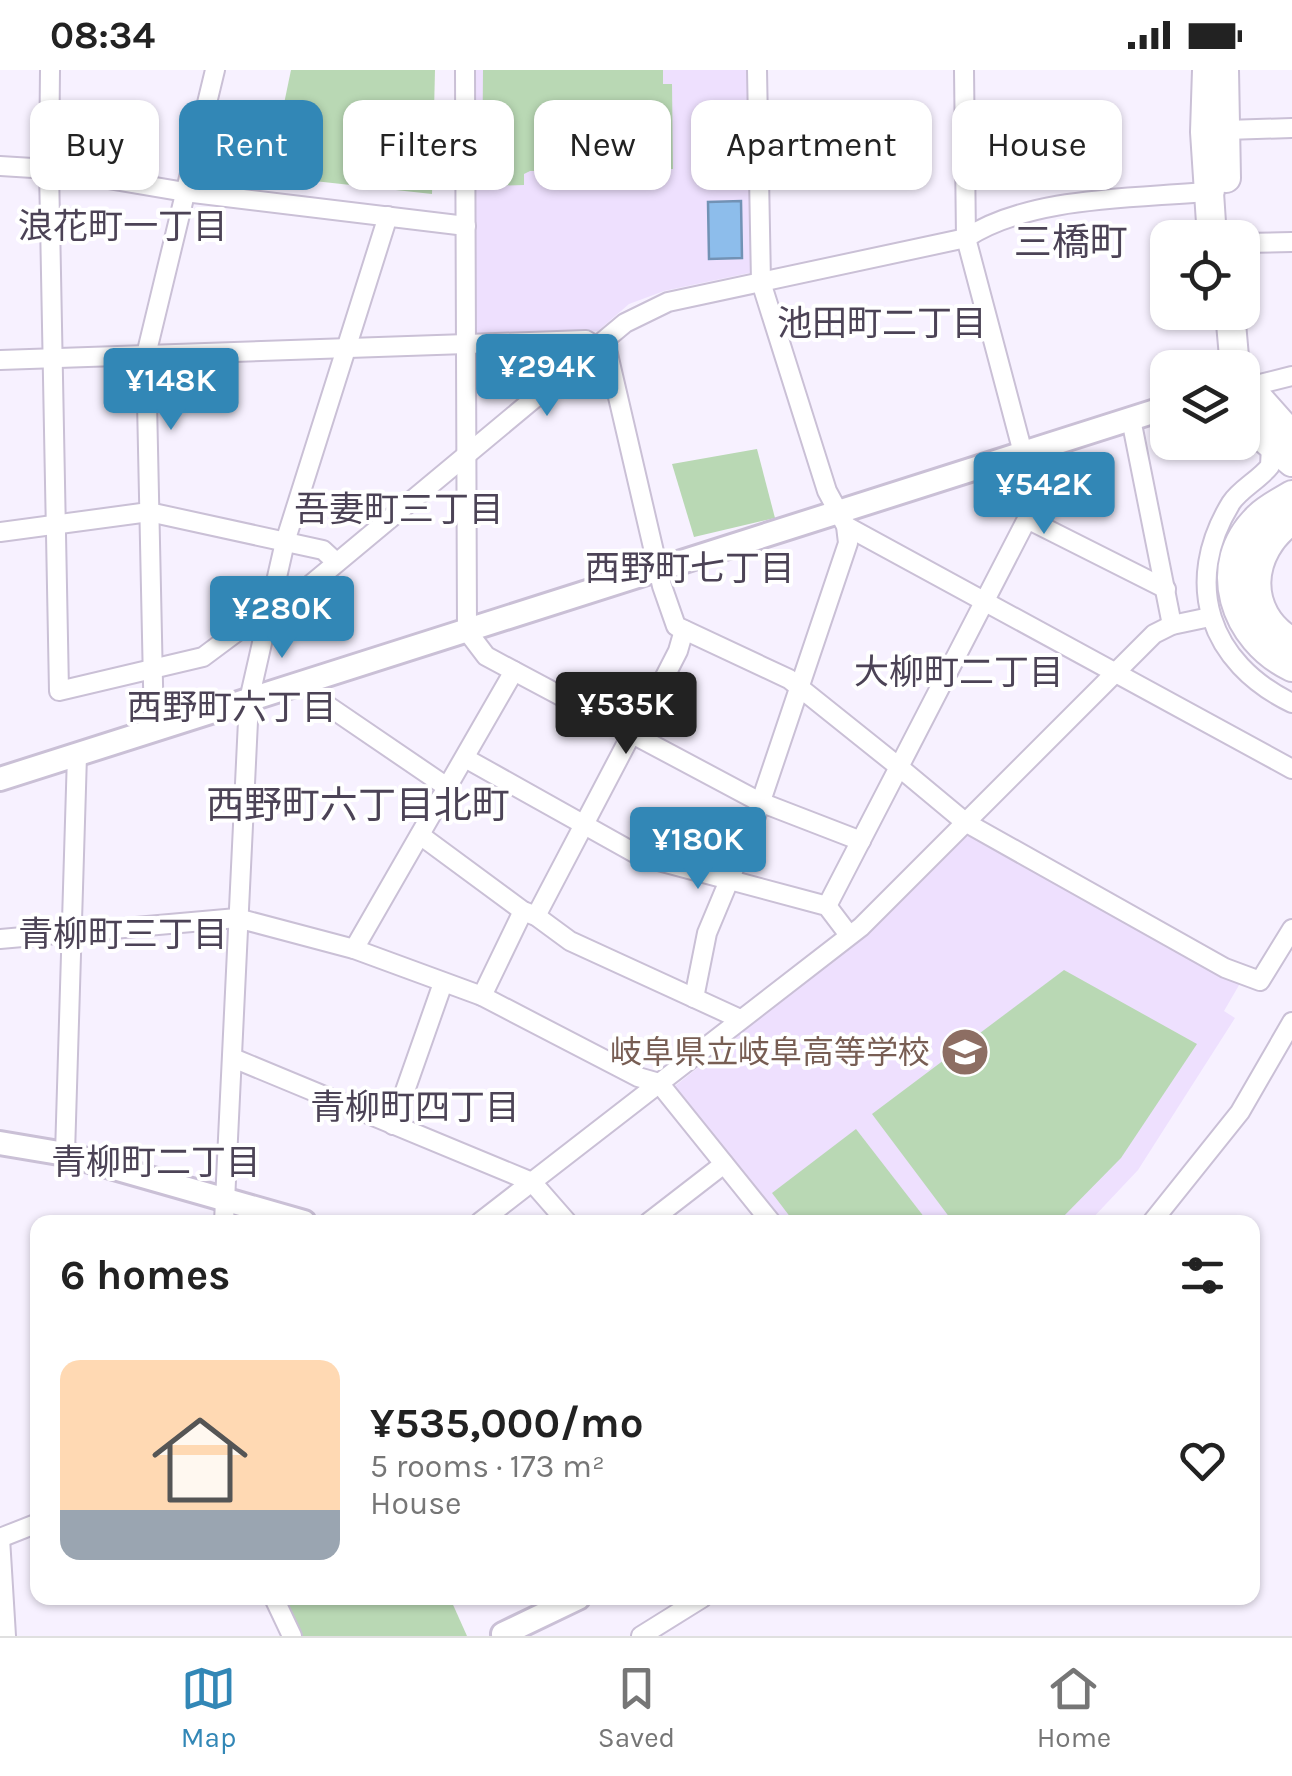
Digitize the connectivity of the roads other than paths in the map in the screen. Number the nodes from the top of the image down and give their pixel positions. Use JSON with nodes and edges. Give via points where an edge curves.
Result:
{"nodes":[{"id":1,"x":50,"y":70,"type":"edge"},
{"id":2,"x":216,"y":70,"type":"edge"},
{"id":3,"x":465,"y":70,"type":"edge"},
{"id":4,"x":757,"y":70,"type":"edge"},
{"id":5,"x":964,"y":70,"type":"edge"},
{"id":6,"x":1206,"y":70,"type":"edge"},
{"id":7,"x":1224,"y":70,"type":"edge"},
{"id":8,"x":49,"y":100,"type":"edge"},
{"id":9,"x":1292,"y":128,"type":"edge"},
{"id":10,"x":1226,"y":130,"type":"junction"},
{"id":11,"x":0,"y":166,"type":"edge"},
{"id":12,"x":30,"y":168,"type":"edge"},
{"id":13,"x":159,"y":188,"type":"edge"},
{"id":14,"x":49,"y":190,"type":"edge"},
{"id":15,"x":1218,"y":191,"type":"junction"},
{"id":16,"x":185,"y":192,"type":"junction"},
{"id":17,"x":388,"y":216,"type":"junction"},
{"id":18,"x":1214,"y":220,"type":"edge"},
{"id":19,"x":1224,"y":220,"type":"edge"},
{"id":20,"x":466,"y":226,"type":"junction"},
{"id":21,"x":966,"y":238,"type":"junction"},
{"id":22,"x":1292,"y":242,"type":"edge"},
{"id":23,"x":1260,"y":243,"type":"edge"},
{"id":24,"x":761,"y":282,"type":"junction"},
{"id":25,"x":464,"y":343,"type":"junction"},
{"id":26,"x":598,"y":344,"type":"junction"},
{"id":27,"x":347,"y":348,"type":"junction"},
{"id":28,"x":146,"y":355,"type":"junction"},
{"id":29,"x":53,"y":359,"type":"junction"},
{"id":30,"x":0,"y":360,"type":"edge"},
{"id":31,"x":1292,"y":376,"type":"edge"},
{"id":32,"x":1260,"y":383,"type":"edge"},
{"id":33,"x":1260,"y":410,"type":"edge"},
{"id":34,"x":1150,"y":413,"type":"edge"},
{"id":35,"x":1131,"y":419,"type":"junction"},
{"id":36,"x":1287,"y":445,"type":"edge"},
{"id":37,"x":1023,"y":454,"type":"junction"},
{"id":38,"x":465,"y":458,"type":"junction"},
{"id":39,"x":1292,"y":496,"type":"edge"},
{"id":40,"x":149,"y":512,"type":"junction"},
{"id":41,"x":842,"y":518,"type":"junction"},
{"id":42,"x":1027,"y":519,"type":"junction"},
{"id":43,"x":1292,"y":520,"type":"edge"},
{"id":44,"x":56,"y":524,"type":"junction"},
{"id":45,"x":0,"y":532,"type":"edge"},
{"id":46,"x":284,"y":542,"type":"junction"},
{"id":47,"x":336,"y":562,"type":"junction"},
{"id":48,"x":659,"y":569,"type":"junction"},
{"id":49,"x":1166,"y":589,"type":"junction"},
{"id":50,"x":984,"y":603,"type":"junction"},
{"id":51,"x":269,"y":611,"type":"junction"},
{"id":52,"x":1210,"y":617,"type":"junction"},
{"id":53,"x":1172,"y":625,"type":"junction"},
{"id":54,"x":684,"y":630,"type":"junction"},
{"id":55,"x":466,"y":631,"type":"junction"},
{"id":56,"x":1275,"y":640,"type":"edge"},
{"id":57,"x":1292,"y":666,"type":"edge"},
{"id":58,"x":153,"y":668,"type":"junction"},
{"id":59,"x":514,"y":671,"type":"junction"},
{"id":60,"x":1113,"y":673,"type":"junction"},
{"id":61,"x":310,"y":680,"type":"junction"},
{"id":62,"x":800,"y":686,"type":"junction"},
{"id":63,"x":250,"y":700,"type":"junction"},
{"id":64,"x":1292,"y":703,"type":"edge"},
{"id":65,"x":154,"y":730,"type":"junction"},
{"id":66,"x":634,"y":734,"type":"junction"},
{"id":67,"x":78,"y":755,"type":"junction"},
{"id":68,"x":465,"y":758,"type":"junction"},
{"id":69,"x":899,"y":767,"type":"junction"},
{"id":70,"x":1292,"y":769,"type":"edge"},
{"id":71,"x":0,"y":779,"type":"edge"},
{"id":72,"x":447,"y":787,"type":"junction"},
{"id":73,"x":760,"y":802,"type":"junction"},
{"id":74,"x":965,"y":822,"type":"junction"},
{"id":75,"x":584,"y":824,"type":"junction"},
{"id":76,"x":420,"y":835,"type":"junction"},
{"id":77,"x":860,"y":841,"type":"junction"},
{"id":78,"x":729,"y":880,"type":"junction"},
{"id":79,"x":827,"y":906,"type":"junction"},
{"id":80,"x":529,"y":913,"type":"junction"},
{"id":81,"x":237,"y":918,"type":"junction"},
{"id":82,"x":1292,"y":928,"type":"edge"},
{"id":83,"x":71,"y":933,"type":"junction"},
{"id":84,"x":849,"y":935,"type":"junction"},
{"id":85,"x":0,"y":939,"type":"edge"},
{"id":86,"x":354,"y":949,"type":"junction"},
{"id":87,"x":442,"y":983,"type":"junction"},
{"id":88,"x":482,"y":996,"type":"junction"},
{"id":89,"x":694,"y":998,"type":"junction"},
{"id":90,"x":740,"y":1019,"type":"junction"},
{"id":91,"x":1292,"y":1022,"type":"edge"},
{"id":92,"x":233,"y":1058,"type":"junction"},
{"id":93,"x":659,"y":1083,"type":"junction"},
{"id":94,"x":393,"y":1125,"type":"junction"},
{"id":95,"x":0,"y":1143,"type":"edge"},
{"id":96,"x":65,"y":1154,"type":"junction"},
{"id":97,"x":724,"y":1164,"type":"junction"},
{"id":98,"x":532,"y":1182,"type":"junction"},
{"id":99,"x":225,"y":1212,"type":"edge"},
{"id":100,"x":489,"y":1215,"type":"edge"},
{"id":101,"x":560,"y":1215,"type":"edge"},
{"id":102,"x":657,"y":1215,"type":"edge"},
{"id":103,"x":766,"y":1215,"type":"edge"},
{"id":104,"x":1158,"y":1215,"type":"edge"},
{"id":105,"x":30,"y":1526,"type":"edge"},
{"id":106,"x":0,"y":1538,"type":"edge"},
{"id":107,"x":277,"y":1605,"type":"edge"},
{"id":108,"x":563,"y":1605,"type":"edge"},
{"id":109,"x":691,"y":1605,"type":"edge"},
{"id":110,"x":501,"y":1635,"type":"edge"},
{"id":111,"x":6,"y":1636,"type":"edge"},
{"id":112,"x":292,"y":1636,"type":"edge"},
{"id":113,"x":641,"y":1636,"type":"edge"}],
"edges":[{"from":1,"to":8,"type":"street"},
{"from":2,"to":16,"type":"street"},
{"from":3,"to":20,"type":"street"},
{"from":4,"to":24,"type":"street"},
{"from":5,"to":21,"type":"street"},
{"from":6,"to":15,"type":"main road","via":[[1206,132]]},
{"from":7,"to":10,"type":"main road"},
{"from":9,"to":10,"type":"street"},
{"from":10,"to":15,"type":"main road"},
{"from":11,"to":12,"type":"street"},
{"from":13,"to":16,"type":"street"},
{"from":14,"to":29,"type":"street"},
{"from":15,"to":18,"type":"main road"},
{"from":15,"to":19,"type":"main road"},
{"from":15,"to":21,"type":"street","via":[[1026,211]]},
{"from":16,"to":17,"type":"street"},
{"from":16,"to":28,"type":"street"},
{"from":17,"to":20,"type":"street"},
{"from":17,"to":27,"type":"street"},
{"from":20,"to":25,"type":"street"},
{"from":21,"to":24,"type":"street"},
{"from":21,"to":37,"type":"street"},
{"from":22,"to":23,"type":"street"},
{"from":24,"to":26,"type":"street","via":[[668,302]]},
{"from":24,"to":41,"type":"street","via":[[827,491]]},
{"from":25,"to":26,"type":"street"},
{"from":25,"to":27,"type":"street"},
{"from":25,"to":38,"type":"street"},
{"from":26,"to":38,"type":"street"},
{"from":26,"to":48,"type":"street","via":[[608,354]]},
{"from":27,"to":28,"type":"street"},
{"from":27,"to":46,"type":"street"},
{"from":28,"to":29,"type":"street"},
{"from":28,"to":40,"type":"street"},
{"from":29,"to":30,"type":"street"},
{"from":29,"to":44,"type":"street"},
{"from":31,"to":32,"type":"street"},
{"from":33,"to":36,"type":"main road"},
{"from":34,"to":35,"type":"street"},
{"from":35,"to":37,"type":"street"},
{"from":35,"to":49,"type":"street"},
{"from":36,"to":52,"type":"street","via":[[1233,498],[1214,535],[1205,584]]},
{"from":37,"to":41,"type":"street"},
{"from":37,"to":42,"type":"street"},
{"from":38,"to":47,"type":"street"},
{"from":38,"to":55,"type":"street"},
{"from":39,"to":56,"type":"main road","via":[[1258,517],[1234,573],[1236,609],[1246,630]]},
{"from":40,"to":44,"type":"street"},
{"from":40,"to":46,"type":"street"},
{"from":40,"to":58,"type":"street"},
{"from":41,"to":48,"type":"street"},
{"from":41,"to":50,"type":"street"},
{"from":41,"to":62,"type":"street","via":[[848,543]]},
{"from":42,"to":49,"type":"street"},
{"from":42,"to":50,"type":"street"},
{"from":43,"to":56,"type":"main road","via":[[1272,536],[1255,575],[1258,603]]},
{"from":44,"to":45,"type":"street"},
{"from":44,"to":58,"type":"street","via":[[59,691]]},
{"from":46,"to":47,"type":"street","via":[[323,550]]},
{"from":46,"to":51,"type":"street"},
{"from":47,"to":51,"type":"street"},
{"from":48,"to":54,"type":"street","via":[[676,626]]},
{"from":48,"to":55,"type":"street"},
{"from":49,"to":53,"type":"street"},
{"from":50,"to":60,"type":"street"},
{"from":50,"to":69,"type":"street"},
{"from":51,"to":58,"type":"street","via":[[203,656]]},
{"from":51,"to":63,"type":"street"},
{"from":52,"to":53,"type":"street"},
{"from":52,"to":64,"type":"street","via":[[1260,688]]},
{"from":53,"to":60,"type":"street"},
{"from":54,"to":62,"type":"street"},
{"from":54,"to":66,"type":"street"},
{"from":55,"to":59,"type":"street","via":[[486,656]]},
{"from":55,"to":61,"type":"street"},
{"from":56,"to":57,"type":"main road"},
{"from":58,"to":65,"type":"street"},
{"from":59,"to":66,"type":"street"},
{"from":59,"to":68,"type":"street"},
{"from":60,"to":70,"type":"street"},
{"from":60,"to":74,"type":"street"},
{"from":61,"to":63,"type":"street"},
{"from":61,"to":72,"type":"street","via":[[316,697]]},
{"from":62,"to":69,"type":"street"},
{"from":62,"to":73,"type":"street"},
{"from":63,"to":65,"type":"street"},
{"from":63,"to":81,"type":"street"},
{"from":65,"to":67,"type":"street"},
{"from":66,"to":73,"type":"street"},
{"from":66,"to":75,"type":"street"},
{"from":67,"to":71,"type":"street"},
{"from":67,"to":83,"type":"street"},
{"from":68,"to":72,"type":"street"},
{"from":68,"to":75,"type":"street"},
{"from":69,"to":74,"type":"street"},
{"from":69,"to":77,"type":"street"},
{"from":72,"to":76,"type":"street"},
{"from":73,"to":77,"type":"street"},
{"from":73,"to":78,"type":"street"},
{"from":74,"to":82,"type":"street","via":[[1224,968],[1260,981]]},
{"from":74,"to":84,"type":"street"},
{"from":75,"to":78,"type":"street","via":[[640,856]]},
{"from":75,"to":80,"type":"street"},
{"from":76,"to":80,"type":"street"},
{"from":76,"to":86,"type":"street"},
{"from":77,"to":79,"type":"street"},
{"from":78,"to":79,"type":"street"},
{"from":78,"to":89,"type":"street","via":[[708,933]]},
{"from":79,"to":84,"type":"street"},
{"from":80,"to":88,"type":"street"},
{"from":80,"to":89,"type":"street","via":[[570,941]]},
{"from":81,"to":83,"type":"street"},
{"from":81,"to":86,"type":"street"},
{"from":81,"to":92,"type":"street"},
{"from":83,"to":85,"type":"street"},
{"from":83,"to":96,"type":"street"},
{"from":84,"to":90,"type":"street"},
{"from":86,"to":87,"type":"street"},
{"from":87,"to":88,"type":"street"},
{"from":87,"to":94,"type":"street"},
{"from":88,"to":93,"type":"street"},
{"from":89,"to":90,"type":"street"},
{"from":90,"to":93,"type":"street"},
{"from":91,"to":104,"type":"street","via":[[1240,1112]]},
{"from":92,"to":94,"type":"street"},
{"from":92,"to":99,"type":"street"},
{"from":93,"to":97,"type":"street"},
{"from":93,"to":98,"type":"street"},
{"from":94,"to":98,"type":"street"},
{"from":95,"to":96,"type":"street"},
{"from":96,"to":99,"type":"street"},
{"from":97,"to":102,"type":"street"},
{"from":97,"to":103,"type":"street"},
{"from":98,"to":100,"type":"street"},
{"from":98,"to":101,"type":"street"},
{"from":105,"to":106,"type":"street"},
{"from":106,"to":111,"type":"street"},
{"from":107,"to":112,"type":"street"},
{"from":108,"to":110,"type":"street"},
{"from":109,"to":113,"type":"street"}]}
